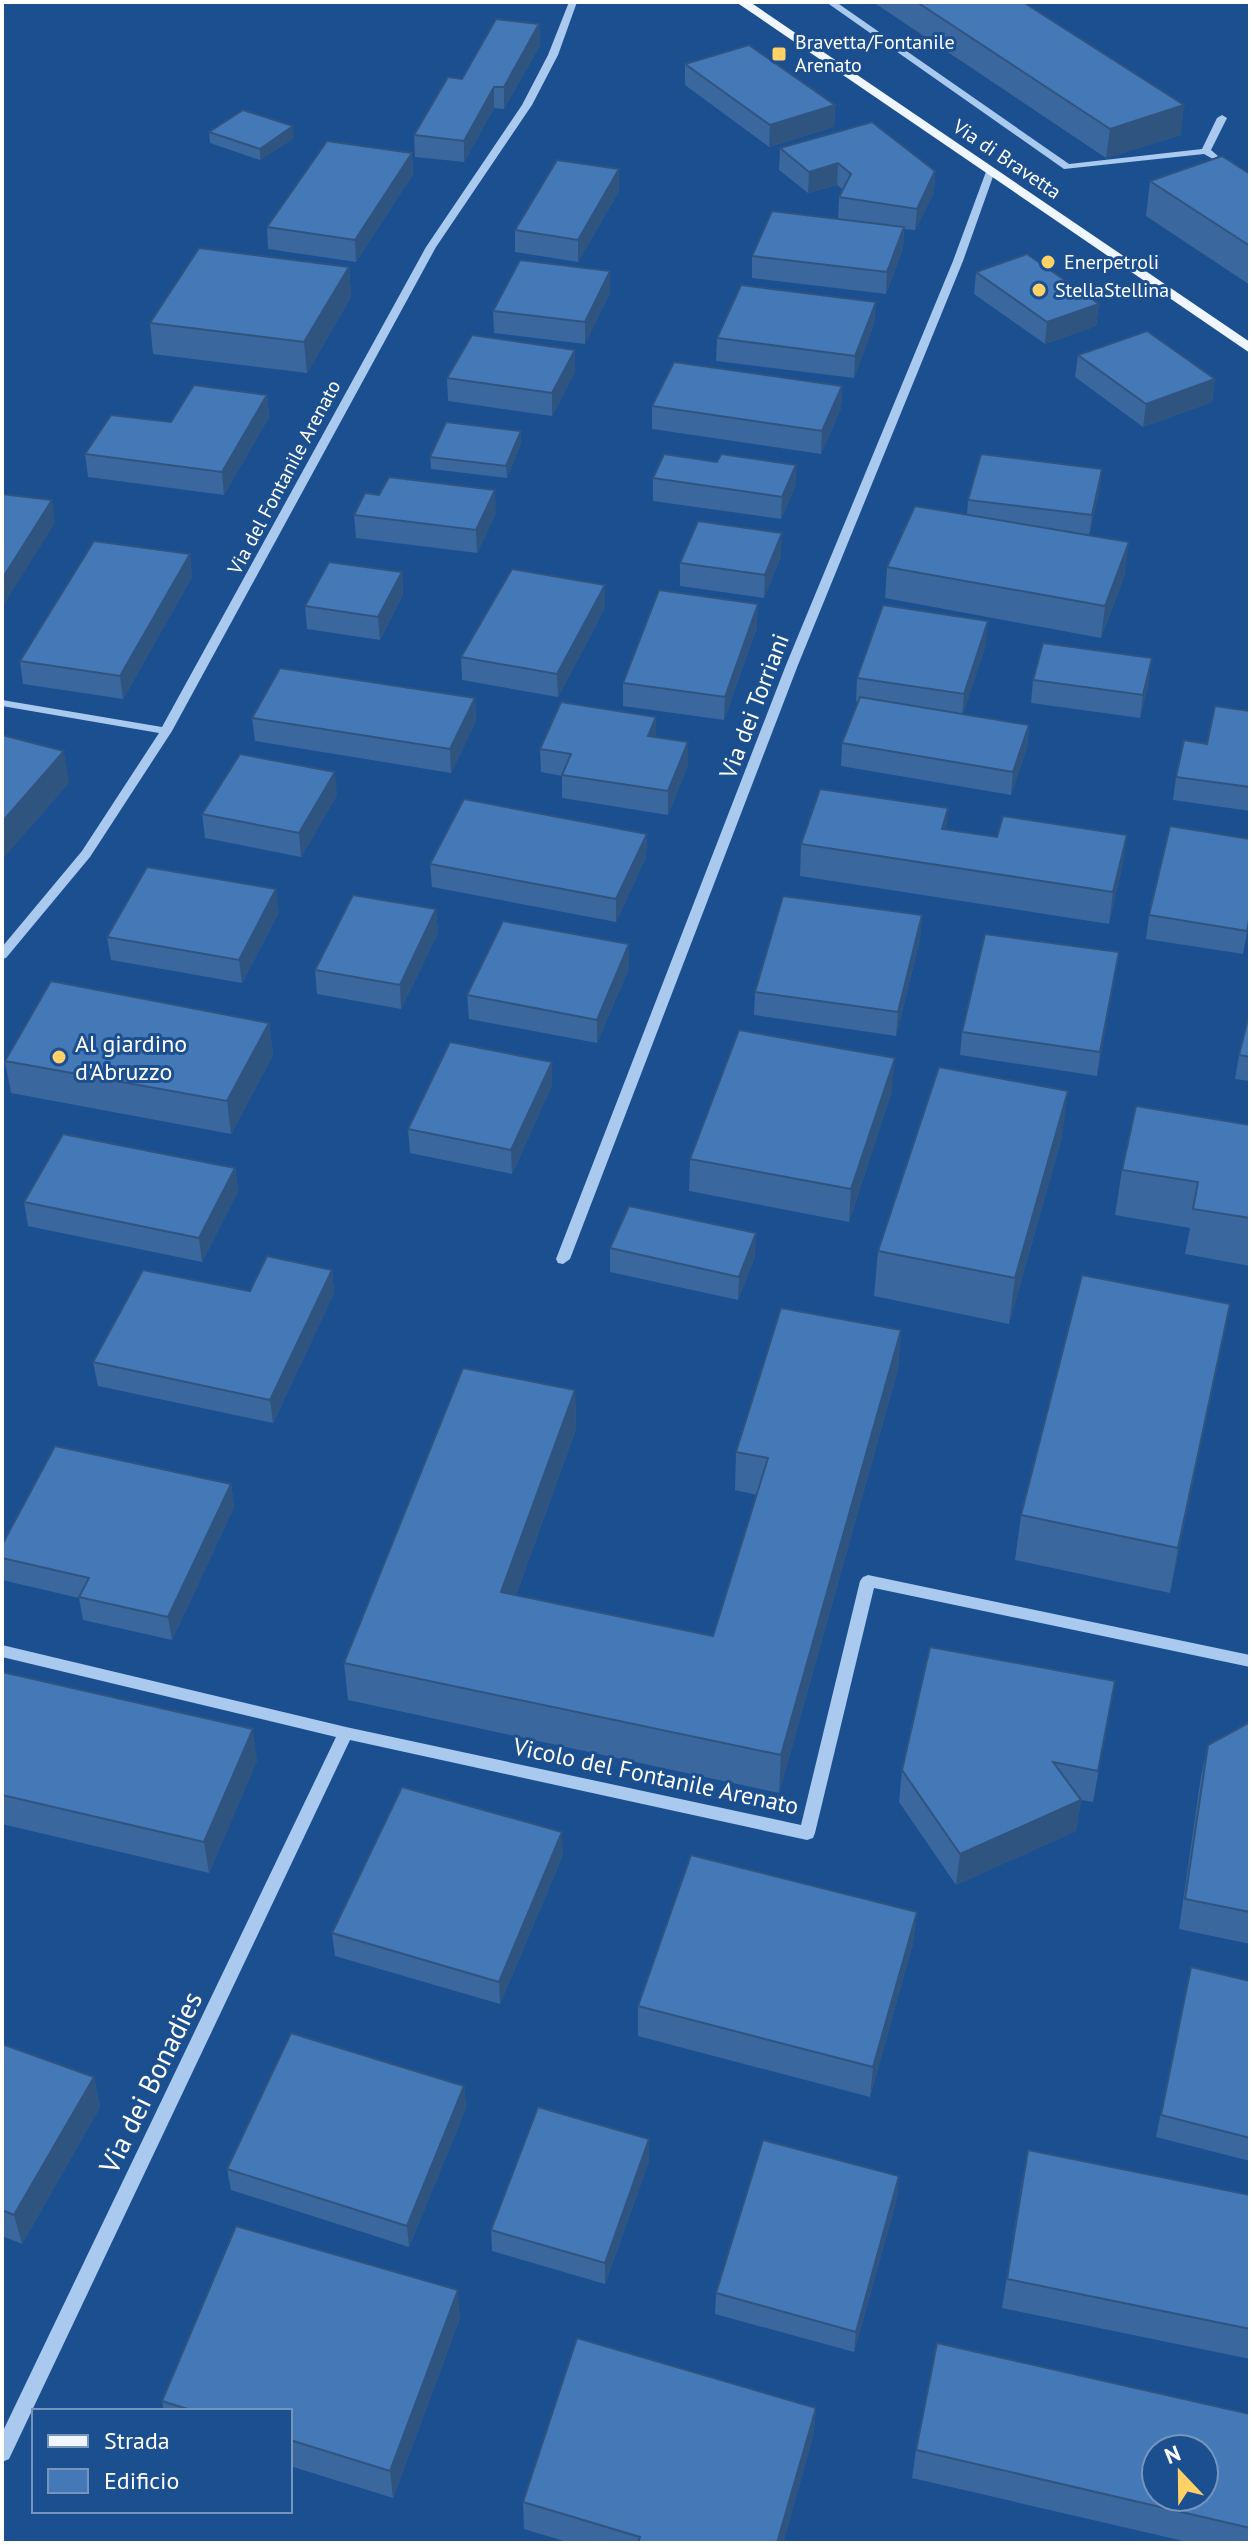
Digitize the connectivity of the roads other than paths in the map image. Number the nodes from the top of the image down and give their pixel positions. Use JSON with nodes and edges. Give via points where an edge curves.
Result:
{"nodes":[{"id":1,"x":573,"y":2,"type":"edge"},
{"id":2,"x":742,"y":2,"type":"edge"},
{"id":3,"x":830,"y":2,"type":"edge"},
{"id":4,"x":1222,"y":118,"type":"dead end"},
{"id":5,"x":1206,"y":151,"type":"junction"},
{"id":6,"x":1228,"y":166,"type":"edge"},
{"id":7,"x":990,"y":171,"type":"junction"},
{"id":8,"x":1250,"y":349,"type":"edge"},
{"id":9,"x":2,"y":703,"type":"edge"},
{"id":10,"x":166,"y":731,"type":"junction"},
{"id":11,"x":2,"y":955,"type":"edge"},
{"id":12,"x":563,"y":1259,"type":"dead end"},
{"id":13,"x":2,"y":1651,"type":"edge"},
{"id":14,"x":1250,"y":1661,"type":"edge"},
{"id":15,"x":346,"y":1733,"type":"junction"},
{"id":16,"x":2,"y":2453,"type":"edge"}],
"edges":[{"from":1,"to":10,"type":"street","name":"Via del Fontanile Arenato","via":[[527,105],[431,247]]},
{"from":2,"to":7,"type":"main road","name":"Via di Bravetta"},
{"from":3,"to":5,"type":"street","via":[[1067,167]]},
{"from":4,"to":5,"type":"street"},
{"from":5,"to":6,"type":"street"},
{"from":7,"to":8,"type":"main road","name":"Via di Bravetta"},
{"from":7,"to":12,"type":"street","name":"Via dei Torriani"},
{"from":9,"to":10,"type":"street"},
{"from":10,"to":11,"type":"street","name":"Via del Fontanile Arenato","via":[[86,854]]},
{"from":13,"to":15,"type":"street","name":"Vicolo del Fontanile Arenato"},
{"from":14,"to":15,"type":"street","name":"Vicolo del Fontanile Arenato","via":[[868,1581],[807,1833]]},
{"from":15,"to":16,"type":"street","name":"Via dei Bonadies"}]}
